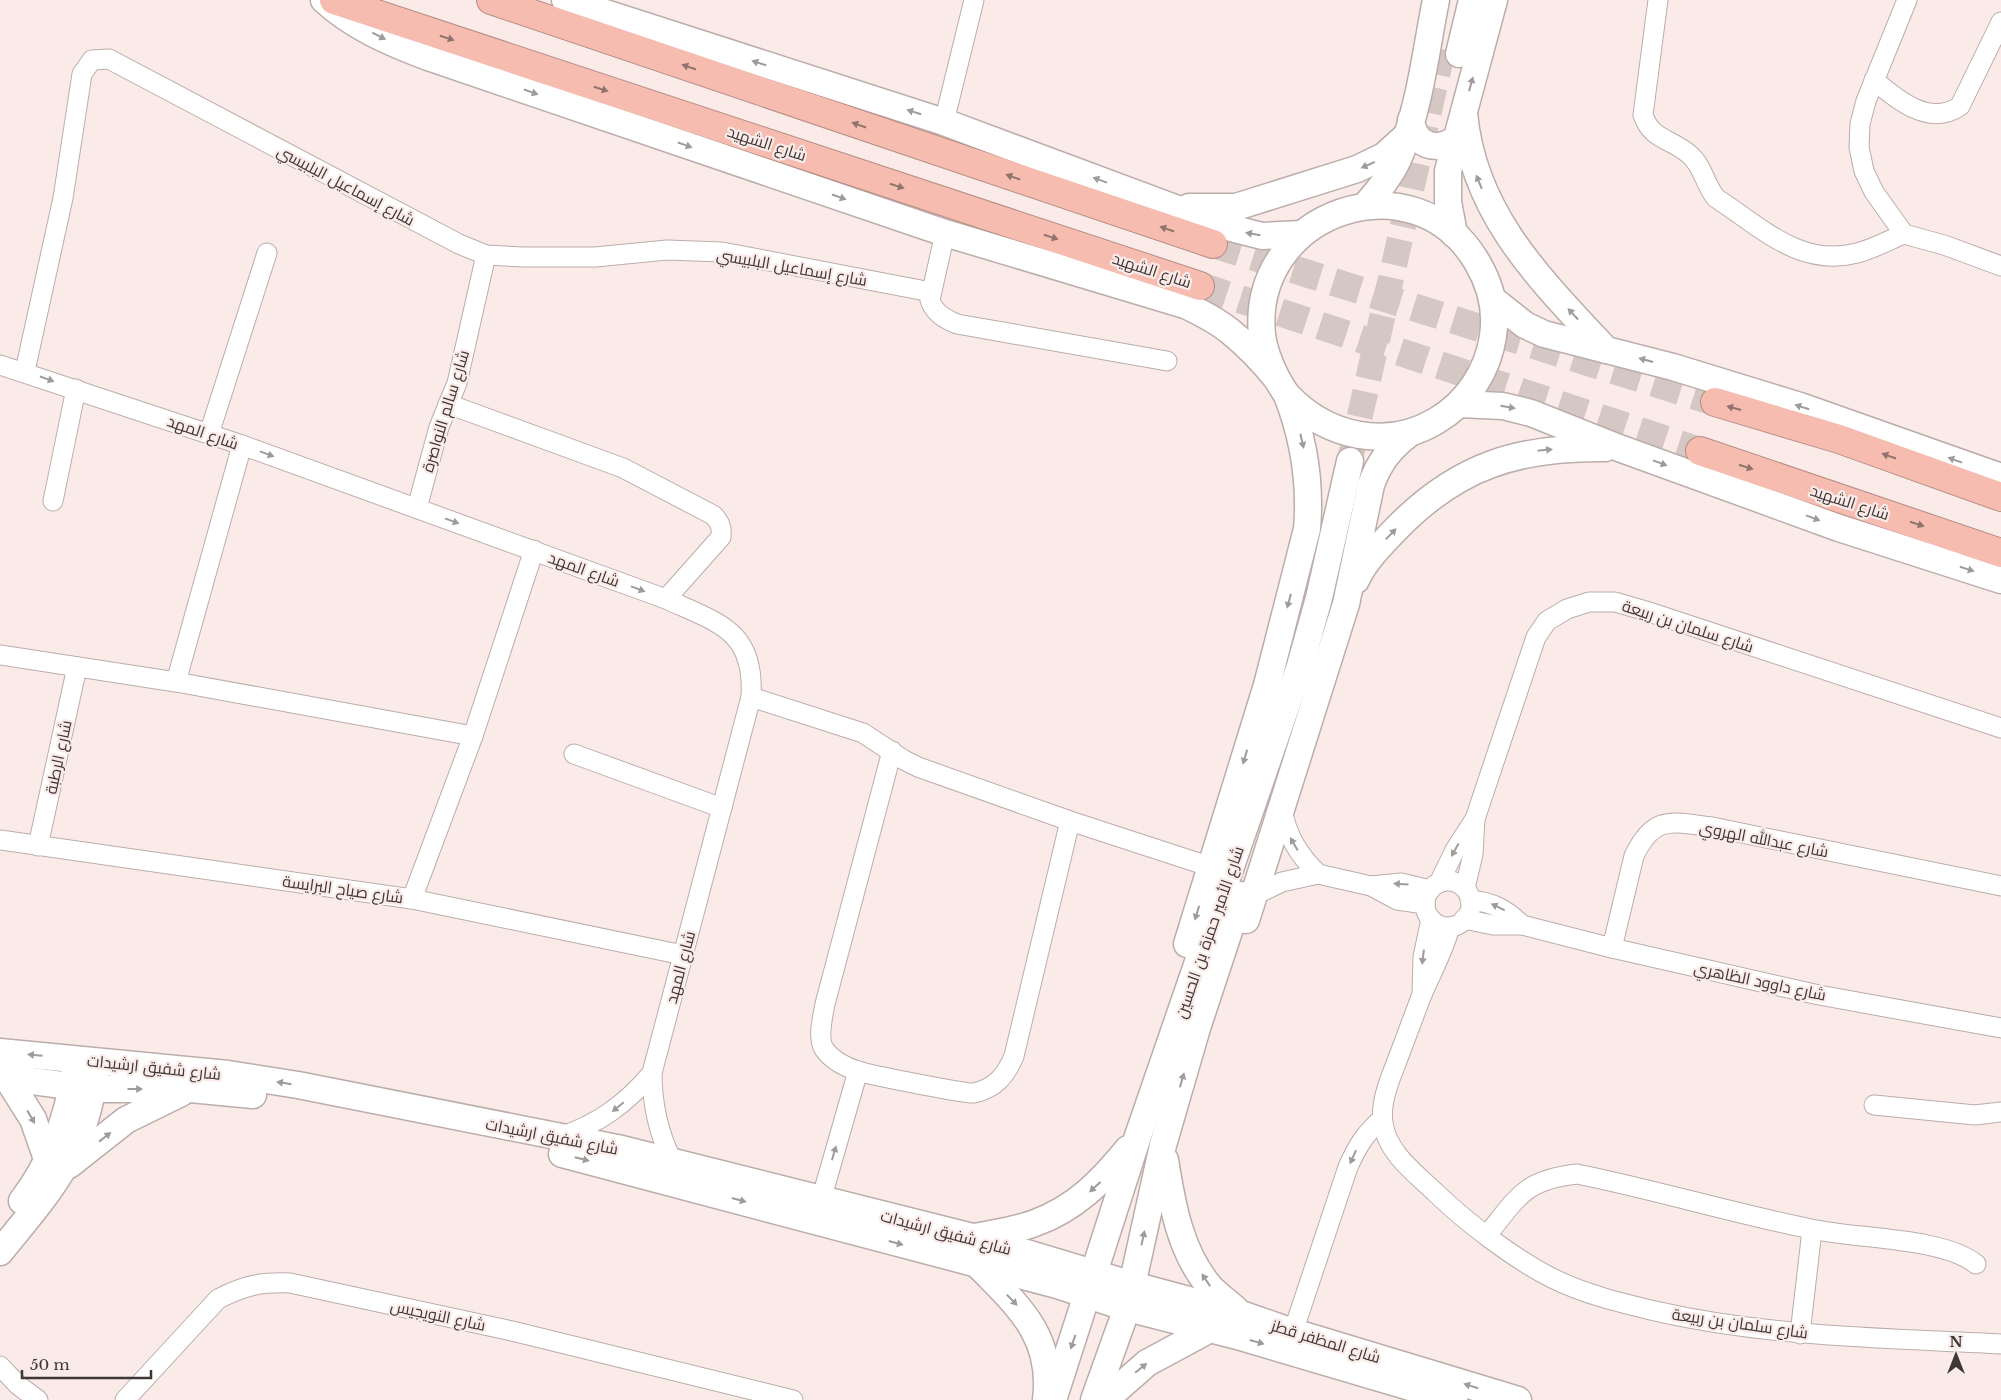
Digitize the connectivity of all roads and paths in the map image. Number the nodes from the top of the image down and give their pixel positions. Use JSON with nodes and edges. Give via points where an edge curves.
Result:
{"nodes":[{"id":1,"x":324,"y":0,"type":"edge"},
{"id":2,"x":334,"y":0,"type":"edge"},
{"id":3,"x":491,"y":0,"type":"edge"},
{"id":4,"x":564,"y":0,"type":"edge"},
{"id":5,"x":974,"y":0,"type":"edge"},
{"id":6,"x":1436,"y":0,"type":"edge"},
{"id":7,"x":1456,"y":0,"type":"edge"},
{"id":8,"x":1472,"y":0,"type":"edge"},
{"id":9,"x":1494,"y":0,"type":"edge"},
{"id":10,"x":1658,"y":0,"type":"edge"},
{"id":11,"x":1907,"y":0,"type":"edge"},
{"id":12,"x":2001,"y":22,"type":"edge"},
{"id":13,"x":1874,"y":80,"type":"junction"},
{"id":14,"x":1464,"y":113,"type":"junction"},
{"id":15,"x":944,"y":122,"type":"junction"},
{"id":16,"x":1409,"y":128,"type":"junction"},
{"id":17,"x":1456,"y":139,"type":"junction"},
{"id":18,"x":1170,"y":206,"type":"junction"},
{"id":19,"x":1365,"y":206,"type":"junction"},
{"id":20,"x":945,"y":233,"type":"junction"},
{"id":21,"x":1301,"y":234,"type":"junction"},
{"id":22,"x":1454,"y":234,"type":"junction"},
{"id":23,"x":1904,"y":234,"type":"junction"},
{"id":24,"x":1213,"y":244,"type":"tunnel mouth"},
{"id":25,"x":267,"y":253,"type":"dead end"},
{"id":26,"x":486,"y":255,"type":"junction"},
{"id":27,"x":2001,"y":266,"type":"edge"},
{"id":28,"x":1200,"y":286,"type":"tunnel mouth"},
{"id":29,"x":931,"y":292,"type":"junction"},
{"id":30,"x":1492,"y":299,"type":"junction"},
{"id":31,"x":1606,"y":350,"type":"junction"},
{"id":32,"x":1167,"y":361,"type":"dead end"},
{"id":33,"x":0,"y":364,"type":"edge"},
{"id":34,"x":25,"y":372,"type":"junction"},
{"id":35,"x":1282,"y":387,"type":"junction"},
{"id":36,"x":76,"y":389,"type":"junction"},
{"id":37,"x":1715,"y":402,"type":"tunnel mouth"},
{"id":38,"x":448,"y":404,"type":"junction"},
{"id":39,"x":1459,"y":404,"type":"junction"},
{"id":40,"x":1410,"y":433,"type":"junction"},
{"id":41,"x":209,"y":434,"type":"junction"},
{"id":42,"x":242,"y":445,"type":"junction"},
{"id":43,"x":1619,"y":448,"type":"junction"},
{"id":44,"x":1700,"y":451,"type":"tunnel mouth"},
{"id":45,"x":1356,"y":461,"type":"tunnel mouth"},
{"id":46,"x":2001,"y":477,"type":"edge"},
{"id":47,"x":2001,"y":497,"type":"edge"},
{"id":48,"x":53,"y":502,"type":"dead end"},
{"id":49,"x":417,"y":508,"type":"junction"},
{"id":50,"x":534,"y":550,"type":"junction"},
{"id":51,"x":2001,"y":553,"type":"edge"},
{"id":52,"x":2001,"y":580,"type":"edge"},
{"id":53,"x":666,"y":599,"type":"junction"},
{"id":54,"x":1346,"y":604,"type":"junction"},
{"id":55,"x":0,"y":655,"type":"edge"},
{"id":56,"x":78,"y":667,"type":"junction"},
{"id":57,"x":176,"y":682,"type":"junction"},
{"id":58,"x":751,"y":697,"type":"junction"},
{"id":59,"x":2001,"y":728,"type":"edge"},
{"id":60,"x":473,"y":736,"type":"junction"},
{"id":61,"x":892,"y":751,"type":"junction"},
{"id":62,"x":574,"y":754,"type":"dead end"},
{"id":63,"x":722,"y":808,"type":"junction"},
{"id":64,"x":1282,"y":809,"type":"junction"},
{"id":65,"x":1475,"y":819,"type":"junction"},
{"id":66,"x":1070,"y":822,"type":"junction"},
{"id":67,"x":0,"y":840,"type":"edge"},
{"id":68,"x":38,"y":846,"type":"junction"},
{"id":69,"x":1211,"y":867,"type":"junction"},
{"id":70,"x":1318,"y":874,"type":"junction"},
{"id":71,"x":2001,"y":886,"type":"edge"},
{"id":72,"x":1468,"y":894,"type":"junction"},
{"id":73,"x":1255,"y":895,"type":"junction"},
{"id":74,"x":412,"y":899,"type":"junction"},
{"id":75,"x":1431,"y":899,"type":"junction"},
{"id":76,"x":1457,"y":923,"type":"junction"},
{"id":77,"x":1522,"y":925,"type":"junction"},
{"id":78,"x":1612,"y":948,"type":"junction"},
{"id":79,"x":683,"y":955,"type":"junction"},
{"id":80,"x":1422,"y":995,"type":"junction"},
{"id":81,"x":1187,"y":1026,"type":"junction"},
{"id":82,"x":2001,"y":1028,"type":"edge"},
{"id":83,"x":0,"y":1052,"type":"edge"},
{"id":84,"x":87,"y":1061,"type":"junction"},
{"id":85,"x":858,"y":1071,"type":"junction"},
{"id":86,"x":652,"y":1072,"type":"junction"},
{"id":87,"x":3,"y":1078,"type":"edge"},
{"id":88,"x":83,"y":1088,"type":"junction"},
{"id":89,"x":190,"y":1089,"type":"junction"},
{"id":90,"x":1874,"y":1105,"type":"dead end"},
{"id":91,"x":2001,"y":1112,"type":"edge"},
{"id":92,"x":1382,"y":1119,"type":"junction"},
{"id":93,"x":1138,"y":1136,"type":"junction"},
{"id":94,"x":558,"y":1145,"type":"junction"},
{"id":95,"x":1163,"y":1145,"type":"junction"},
{"id":96,"x":672,"y":1161,"type":"junction"},
{"id":97,"x":57,"y":1163,"type":"junction"},
{"id":98,"x":821,"y":1200,"type":"junction"},
{"id":99,"x":0,"y":1228,"type":"edge"},
{"id":100,"x":1812,"y":1230,"type":"junction"},
{"id":101,"x":1487,"y":1235,"type":"junction"},
{"id":102,"x":973,"y":1237,"type":"junction"},
{"id":103,"x":0,"y":1252,"type":"edge"},
{"id":104,"x":1976,"y":1264,"type":"dead end"},
{"id":105,"x":978,"y":1265,"type":"junction"},
{"id":106,"x":1091,"y":1285,"type":"junction"},
{"id":107,"x":1130,"y":1296,"type":"junction"},
{"id":108,"x":1241,"y":1314,"type":"junction"},
{"id":109,"x":1210,"y":1329,"type":"junction"},
{"id":110,"x":1293,"y":1332,"type":"junction"},
{"id":111,"x":1800,"y":1334,"type":"junction"},
{"id":112,"x":2001,"y":1344,"type":"edge"},
{"id":113,"x":0,"y":1366,"type":"edge"},
{"id":114,"x":0,"y":1378,"type":"edge"},
{"id":115,"x":18,"y":1385,"type":"junction"},
{"id":116,"x":1408,"y":1393,"type":"edge"},
{"id":117,"x":754,"y":1395,"type":"edge"},
{"id":118,"x":38,"y":1400,"type":"edge"},
{"id":119,"x":125,"y":1400,"type":"edge"},
{"id":120,"x":793,"y":1400,"type":"edge"},
{"id":121,"x":1046,"y":1400,"type":"edge"},
{"id":122,"x":1053,"y":1400,"type":"edge"},
{"id":123,"x":1094,"y":1400,"type":"edge"},
{"id":124,"x":1105,"y":1400,"type":"edge"},
{"id":125,"x":1454,"y":1400,"type":"edge"},
{"id":126,"x":1518,"y":1400,"type":"edge"}],
"edges":[{"from":1,"to":20,"type":"street","one_way":true,"via":[[358,26],[428,58]]},
{"from":2,"to":28,"type":"highway","name":"شارع الشهيد","one_way":true},
{"from":24,"to":3,"type":"highway","one_way":true},
{"from":15,"to":4,"type":"street","one_way":true},
{"from":5,"to":15,"type":"street"},
{"from":6,"to":16,"type":"street"},
{"from":7,"to":8,"type":"street","via":[[1451,51]]},
{"from":14,"to":9,"type":"street","one_way":true},
{"from":10,"to":23,"type":"street","via":[[1643,115],[1654,134],[1691,156],[1716,198],[1793,249],[1811,255],[1831,257],[1857,253]]},
{"from":11,"to":13,"type":"street"},
{"from":12,"to":13,"type":"street","via":[[1960,106],[1952,111],[1926,113],[1907,104]]},
{"from":13,"to":23,"type":"street","via":[[1860,124],[1859,147],[1864,170],[1874,192]]},
{"from":14,"to":17,"type":"street"},
{"from":31,"to":14,"type":"street","one_way":true,"via":[[1557,297],[1495,214],[1472,162]]},
{"from":18,"to":15,"type":"street","one_way":true},
{"from":16,"to":17,"type":"street","via":[[1427,145],[1447,145]]},
{"from":16,"to":18,"type":"street","one_way":true,"via":[[1396,147],[1372,164],[1253,202],[1218,209]]},
{"from":16,"to":19,"type":"street","via":[[1394,167]]},
{"from":17,"to":22,"type":"street","via":[[1447,187]]},
{"from":21,"to":18,"type":"street","one_way":true,"via":[[1268,236],[1242,232]]},
{"from":19,"to":21,"type":"street","via":[[1320,220]]},
{"from":19,"to":22,"type":"street","via":[[1413,211],[1435,220]]},
{"from":20,"to":29,"type":"street"},
{"from":20,"to":35,"type":"street","via":[[1185,305],[1210,316],[1233,334]]},
{"from":21,"to":35,"type":"street","via":[[1277,264],[1265,291],[1262,314],[1262,336],[1268,358]]},
{"from":22,"to":30,"type":"street","via":[[1472,253]]},
{"from":23,"to":27,"type":"street"},
{"from":25,"to":41,"type":"street"},
{"from":26,"to":29,"type":"street","name":"شارع إسماعيل البلبيسي","via":[[572,258],[667,250],[722,252]]},
{"from":26,"to":34,"type":"street","name":"شارع إسماعيل البلبيسي","via":[[458,244],[109,60],[92,60],[82,74],[63,198]]},
{"from":26,"to":38,"type":"street","name":"شارع سالم النواصرة","via":[[457,383]]},
{"from":29,"to":32,"type":"street","via":[[932,307],[957,324]]},
{"from":30,"to":31,"type":"street","via":[[1525,325],[1544,334]]},
{"from":30,"to":39,"type":"street","via":[[1493,337],[1489,356],[1472,390]]},
{"from":46,"to":31,"type":"street","one_way":true,"via":[[1800,406]]},
{"from":33,"to":34,"type":"street","name":"شارع المهد"},
{"from":34,"to":36,"type":"street","name":"شارع المهد","one_way":true},
{"from":35,"to":40,"type":"street","via":[[1322,423],[1343,432],[1388,437]]},
{"from":35,"to":69,"type":"street","one_way":true,"via":[[1295,416],[1306,460],[1306,529],[1267,685]]},
{"from":36,"to":41,"type":"street","name":"شارع المهد"},
{"from":36,"to":48,"type":"street"},
{"from":47,"to":37,"type":"highway","one_way":true,"via":[[1839,439]]},
{"from":38,"to":49,"type":"street","name":"شارع سالم النواصرة"},
{"from":38,"to":53,"type":"street","via":[[606,461],[713,515],[722,529],[721,537]]},
{"from":39,"to":40,"type":"street","via":[[1444,416]]},
{"from":39,"to":43,"type":"street","one_way":true,"via":[[1513,408]]},
{"from":40,"to":54,"type":"street","via":[[1390,450],[1375,472]]},
{"from":41,"to":42,"type":"street","name":"شارع المهد"},
{"from":42,"to":49,"type":"street","name":"شارع المهد","one_way":true},
{"from":42,"to":57,"type":"street"},
{"from":43,"to":52,"type":"street","one_way":true,"via":[[1839,528]]},
{"from":54,"to":43,"type":"street","one_way":true,"via":[[1361,568],[1410,514],[1437,491],[1504,458],[1539,451]]},
{"from":44,"to":51,"type":"highway","name":"شارع الشهيد","one_way":true},
{"from":45,"to":81,"type":"street","name":"شارع الأمير حمزة بن الحسين","via":[[1341,566],[1314,670]]},
{"from":49,"to":50,"type":"street","name":"شارع المهد","one_way":true},
{"from":50,"to":53,"type":"street","name":"شارع المهد","one_way":true},
{"from":50,"to":60,"type":"street"},
{"from":53,"to":58,"type":"street","name":"شارع المهد","via":[[722,624],[738,639],[751,667]]},
{"from":54,"to":64,"type":"street"},
{"from":55,"to":56,"type":"street"},
{"from":56,"to":57,"type":"street"},
{"from":56,"to":68,"type":"street","name":"شارع الرطبة"},
{"from":57,"to":60,"type":"street"},
{"from":58,"to":61,"type":"street","via":[[863,733]]},
{"from":58,"to":63,"type":"street","name":"شارع المهد"},
{"from":59,"to":65,"type":"street","name":"شارع سلمان بن ربيعة","via":[[1646,611],[1615,602],[1589,602],[1567,609],[1547,621],[1536,637]]},
{"from":60,"to":74,"type":"street"},
{"from":61,"to":66,"type":"street","via":[[918,766]]},
{"from":61,"to":85,"type":"street","via":[[825,1004],[822,1029],[823,1046],[832,1059]]},
{"from":62,"to":63,"type":"street"},
{"from":63,"to":79,"type":"street","name":"شارع المهد"},
{"from":70,"to":64,"type":"street","one_way":true,"via":[[1293,844]]},
{"from":64,"to":73,"type":"street"},
{"from":65,"to":72,"type":"street","name":"شارع سلمان بن ربيعة"},
{"from":65,"to":75,"type":"street","name":"شارع سلمان بن ربيعة","one_way":true,"via":[[1455,850]]},
{"from":66,"to":69,"type":"street"},
{"from":66,"to":85,"type":"street","via":[[1014,1056],[1006,1073],[993,1086],[972,1093]]},
{"from":67,"to":68,"type":"street","name":"شارع صياح البرايسة"},
{"from":68,"to":74,"type":"street","name":"شارع صياح البرايسة"},
{"from":69,"to":81,"type":"street","one_way":true,"via":[[1174,985],[1172,1006]]},
{"from":70,"to":73,"type":"street","via":[[1282,882]]},
{"from":70,"to":75,"type":"street","via":[[1371,886],[1401,883]]},
{"from":71,"to":78,"type":"street","name":"شارع عبدالله الهروي","via":[[1674,822],[1657,825],[1640,843]]},
{"from":72,"to":75,"type":"street","via":[[1453,882]]},
{"from":72,"to":76,"type":"street","via":[[1470,910]]},
{"from":77,"to":72,"type":"street","name":"شارع داوود الظاهري","one_way":true,"via":[[1499,906]]},
{"from":73,"to":81,"type":"street","via":[[1217,1005],[1207,1020]]},
{"from":74,"to":79,"type":"street","name":"شارع صياح البرايسة"},
{"from":75,"to":76,"type":"street","via":[[1437,924]]},
{"from":75,"to":80,"type":"street","name":"شارع سلمان بن ربيعة","one_way":true,"via":[[1423,957]]},
{"from":76,"to":77,"type":"street","name":"شارع داوود الظاهري"},
{"from":76,"to":80,"type":"street","name":"شارع سلمان بن ربيعة"},
{"from":77,"to":78,"type":"street","name":"شارع داوود الظاهري"},
{"from":78,"to":82,"type":"street","name":"شارع داوود الظاهري","via":[[1819,995]]},
{"from":79,"to":86,"type":"street","name":"شارع المهد"},
{"from":80,"to":92,"type":"street","name":"شارع سلمان بن ربيعة","via":[[1389,1082]]},
{"from":81,"to":93,"type":"street","name":"شارع الأمير حمزة بن الحسين"},
{"from":95,"to":81,"type":"street","name":"شارع الأمير حمزة بن الحسين","one_way":true},
{"from":84,"to":83,"type":"street","name":"شارع شفيق ارشيدات","one_way":true},
{"from":84,"to":88,"type":"street"},
{"from":94,"to":84,"type":"street","name":"شارع شفيق ارشيدات","one_way":true,"via":[[298,1085],[228,1074]]},
{"from":98,"to":85,"type":"street","one_way":true},
{"from":86,"to":94,"type":"street","name":"شارع المهد","one_way":true,"via":[[611,1113]]},
{"from":86,"to":96,"type":"street","name":"شارع المهد","via":[[658,1127]]},
{"from":87,"to":88,"type":"street","name":"شارع شفيق ارشيدات"},
{"from":87,"to":97,"type":"street","one_way":true,"via":[[33,1120]]},
{"from":88,"to":89,"type":"street","name":"شارع شفيق ارشيدات","one_way":true},
{"from":88,"to":97,"type":"street","via":[[66,1114]]},
{"from":89,"to":94,"type":"street","name":"شارع شفيق ارشيدات","via":[[244,1094]]},
{"from":97,"to":89,"type":"street","one_way":true,"via":[[149,1107]]},
{"from":90,"to":91,"type":"street","via":[[1975,1115]]},
{"from":92,"to":101,"type":"street","name":"شارع سلمان بن ربيعة","via":[[1385,1133],[1404,1163],[1445,1202]]},
{"from":92,"to":110,"type":"street","one_way":true,"via":[[1358,1144],[1348,1167]]},
{"from":93,"to":102,"type":"street","one_way":true,"via":[[1105,1178],[1076,1202],[1034,1224]]},
{"from":93,"to":106,"type":"street","name":"شارع الأمير حمزة بن الحسين"},
{"from":94,"to":96,"type":"street","name":"شارع شفيق ارشيدات"},
{"from":94,"to":105,"type":"street","name":"شارع شفيق ارشيدات","one_way":true,"via":[[684,1185]]},
{"from":107,"to":95,"type":"street","name":"شارع الأمير حمزة بن الحسين","one_way":true},
{"from":108,"to":95,"type":"street","one_way":true,"via":[[1210,1287],[1185,1243],[1170,1195]]},
{"from":96,"to":98,"type":"street","name":"شارع شفيق ارشيدات"},
{"from":97,"to":99,"type":"street"},
{"from":97,"to":103,"type":"street","via":[[46,1196]]},
{"from":98,"to":102,"type":"street","name":"شارع شفيق ارشيدات"},
{"from":100,"to":101,"type":"street","via":[[1577,1174],[1539,1181],[1522,1192]]},
{"from":100,"to":104,"type":"street","via":[[1941,1248],[1967,1257]]},
{"from":100,"to":111,"type":"street"},
{"from":101,"to":111,"type":"street","name":"شارع سلمان بن ربيعة","via":[[1552,1278],[1619,1302],[1702,1321]]},
{"from":102,"to":106,"type":"street","name":"شارع شفيق ارشيدات"},
{"from":105,"to":106,"type":"street","name":"شارع شفيق ارشيدات","via":[[1057,1285]]},
{"from":105,"to":121,"type":"street","one_way":true,"via":[[1016,1304],[1032,1326],[1045,1366]]},
{"from":106,"to":107,"type":"street"},
{"from":106,"to":122,"type":"street","name":"شارع الأمير حمزة بن الحسين","one_way":true},
{"from":107,"to":108,"type":"street","name":"شارع المظفر قطز"},
{"from":107,"to":109,"type":"street","name":"شارع المظفر قطز"},
{"from":107,"to":123,"type":"street","name":"شارع الأمير حمزة بن الحسين"},
{"from":108,"to":110,"type":"street","name":"شارع المظفر قطز"},
{"from":109,"to":116,"type":"street","name":"شارع المظفر قطز","one_way":true},
{"from":124,"to":109,"type":"street","one_way":true,"via":[[1147,1363]]},
{"from":126,"to":110,"type":"street","name":"شارع المظفر قطز","one_way":true},
{"from":111,"to":112,"type":"street","name":"شارع سلمان بن ربيعة"},
{"from":113,"to":115,"type":"street"},
{"from":114,"to":115,"type":"street"},
{"from":115,"to":118,"type":"street"},
{"from":116,"to":125,"type":"street","name":"شارع المظفر قطز"},
{"from":117,"to":119,"type":"street","name":"شارع النويجيس","via":[[464,1320],[290,1283],[260,1282],[218,1299]]},
{"from":117,"to":120,"type":"street","name":"شارع النويجيس"}]}
